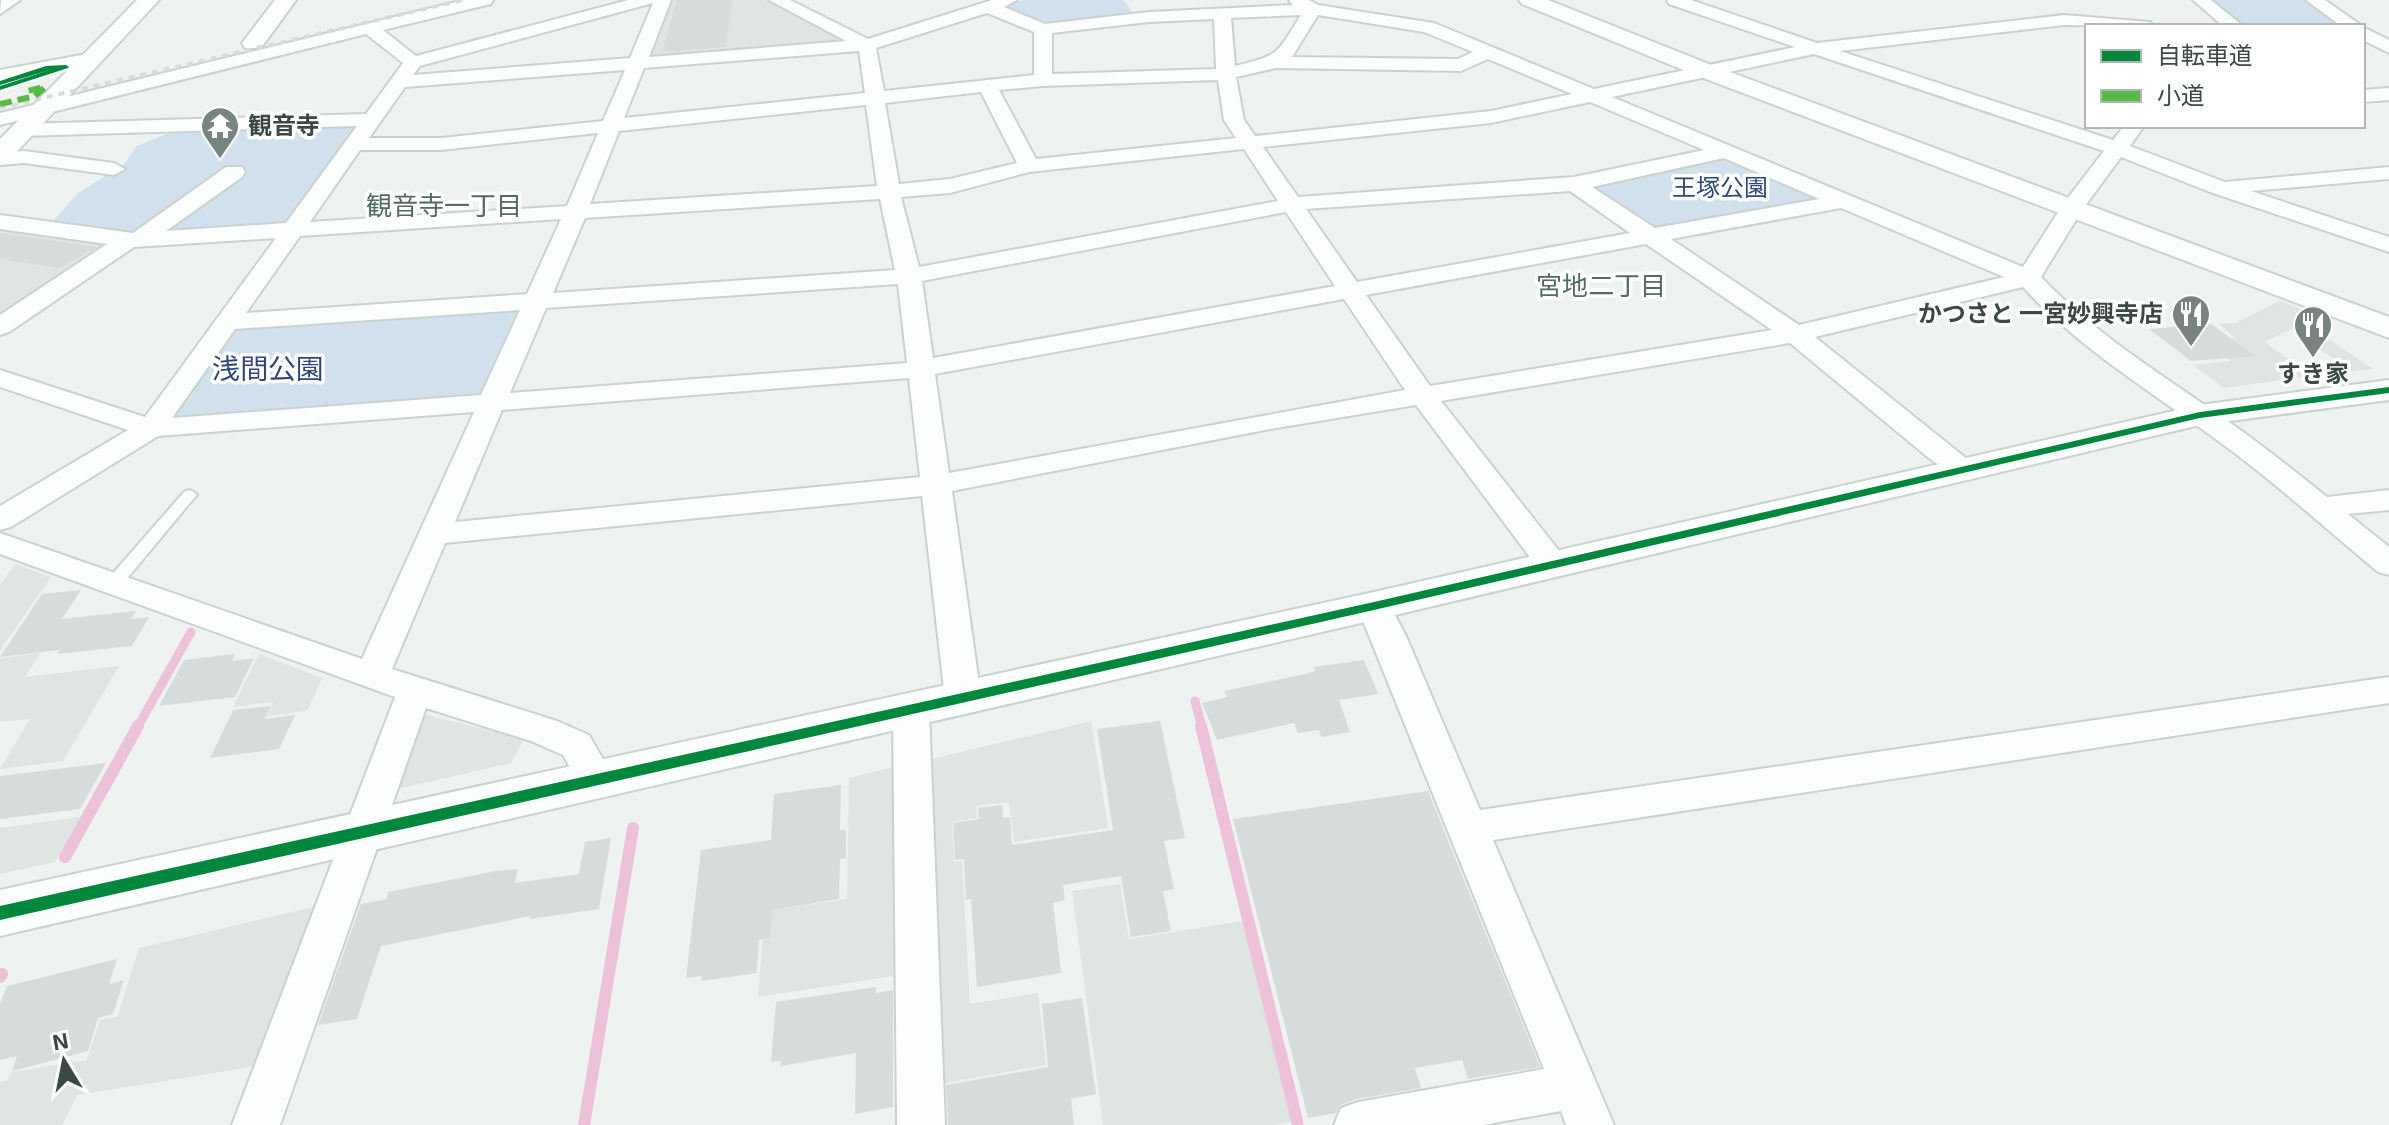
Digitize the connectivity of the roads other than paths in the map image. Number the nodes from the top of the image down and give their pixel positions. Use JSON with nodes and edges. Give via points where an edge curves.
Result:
{"nodes":[{"id":1,"x":12,"y":0,"type":"edge"},
{"id":2,"x":149,"y":0,"type":"edge"},
{"id":3,"x":286,"y":0,"type":"edge"},
{"id":4,"x":437,"y":0,"type":"edge"},
{"id":5,"x":485,"y":0,"type":"edge"},
{"id":6,"x":647,"y":0,"type":"edge"},
{"id":7,"x":663,"y":0,"type":"edge"},
{"id":8,"x":808,"y":0,"type":"edge"},
{"id":9,"x":1130,"y":0,"type":"edge"},
{"id":10,"x":1529,"y":0,"type":"edge"},
{"id":11,"x":1675,"y":0,"type":"edge"},
{"id":12,"x":2045,"y":0,"type":"edge"},
{"id":13,"x":2201,"y":0,"type":"edge"},
{"id":14,"x":2314,"y":0,"type":"edge"},
{"id":15,"x":783,"y":3,"type":"edge"},
{"id":16,"x":998,"y":3,"type":"edge"},
{"id":17,"x":1305,"y":4,"type":"edge"},
{"id":18,"x":1701,"y":4,"type":"edge"},
{"id":19,"x":1438,"y":5,"type":"dead end"},
{"id":20,"x":0,"y":9,"type":"edge"},
{"id":21,"x":1222,"y":13,"type":"junction"},
{"id":22,"x":1149,"y":17,"type":"junction"},
{"id":23,"x":2064,"y":20,"type":"junction"},
{"id":24,"x":2117,"y":24,"type":"edge"},
{"id":25,"x":2231,"y":24,"type":"edge"},
{"id":26,"x":2350,"y":24,"type":"edge"},
{"id":27,"x":369,"y":28,"type":"junction"},
{"id":28,"x":1043,"y":29,"type":"junction"},
{"id":29,"x":2079,"y":37,"type":"dead end"},
{"id":30,"x":253,"y":43,"type":"junction"},
{"id":31,"x":1420,"y":44,"type":"junction"},
{"id":32,"x":867,"y":45,"type":"junction"},
{"id":33,"x":1817,"y":48,"type":"junction"},
{"id":34,"x":1486,"y":53,"type":"junction"},
{"id":35,"x":92,"y":58,"type":"junction"},
{"id":36,"x":1276,"y":62,"type":"junction"},
{"id":37,"x":635,"y":64,"type":"junction"},
{"id":38,"x":1706,"y":71,"type":"junction"},
{"id":39,"x":406,"y":72,"type":"junction"},
{"id":40,"x":1226,"y":74,"type":"junction"},
{"id":41,"x":0,"y":79,"type":"edge"},
{"id":42,"x":1043,"y":80,"type":"junction"},
{"id":43,"x":987,"y":86,"type":"junction"},
{"id":44,"x":65,"y":87,"type":"junction"},
{"id":45,"x":2389,"y":94,"type":"edge"},
{"id":46,"x":1588,"y":96,"type":"junction"},
{"id":47,"x":2365,"y":96,"type":"edge"},
{"id":48,"x":877,"y":98,"type":"junction"},
{"id":49,"x":47,"y":108,"type":"junction"},
{"id":50,"x":0,"y":119,"type":"edge"},
{"id":51,"x":372,"y":120,"type":"junction"},
{"id":52,"x":609,"y":128,"type":"junction"},
{"id":53,"x":2132,"y":128,"type":"edge"},
{"id":54,"x":23,"y":130,"type":"junction"},
{"id":55,"x":355,"y":144,"type":"junction"},
{"id":56,"x":1249,"y":144,"type":"junction"},
{"id":57,"x":2117,"y":148,"type":"junction"},
{"id":58,"x":1725,"y":152,"type":"junction"},
{"id":59,"x":0,"y":157,"type":"edge"},
{"id":60,"x":1029,"y":166,"type":"junction"},
{"id":61,"x":114,"y":169,"type":"dead end"},
{"id":62,"x":234,"y":172,"type":"dead end"},
{"id":63,"x":2389,"y":173,"type":"edge"},
{"id":64,"x":1574,"y":184,"type":"junction"},
{"id":65,"x":2218,"y":187,"type":"junction"},
{"id":66,"x":889,"y":192,"type":"junction"},
{"id":67,"x":1843,"y":201,"type":"junction"},
{"id":68,"x":1289,"y":205,"type":"junction"},
{"id":69,"x":2072,"y":208,"type":"junction"},
{"id":70,"x":575,"y":214,"type":"junction"},
{"id":71,"x":0,"y":222,"type":"edge"},
{"id":72,"x":294,"y":232,"type":"junction"},
{"id":73,"x":1651,"y":237,"type":"junction"},
{"id":74,"x":134,"y":240,"type":"junction"},
{"id":75,"x":2389,"y":245,"type":"edge"},
{"id":76,"x":909,"y":276,"type":"junction"},
{"id":77,"x":2028,"y":278,"type":"junction"},
{"id":78,"x":1349,"y":291,"type":"junction"},
{"id":79,"x":537,"y":302,"type":"junction"},
{"id":80,"x":227,"y":322,"type":"junction"},
{"id":81,"x":0,"y":327,"type":"edge"},
{"id":82,"x":2389,"y":328,"type":"edge"},
{"id":83,"x":1795,"y":334,"type":"junction"},
{"id":84,"x":918,"y":369,"type":"junction"},
{"id":85,"x":0,"y":378,"type":"edge"},
{"id":86,"x":2389,"y":390,"type":"edge"},
{"id":87,"x":1422,"y":395,"type":"junction"},
{"id":88,"x":491,"y":404,"type":"junction"},
{"id":89,"x":2200,"y":415,"type":"junction"},
{"id":90,"x":151,"y":428,"type":"junction"},
{"id":91,"x":1967,"y":471,"type":"junction"},
{"id":92,"x":934,"y":485,"type":"junction"},
{"id":93,"x":189,"y":495,"type":"dead end"},
{"id":94,"x":2389,"y":500,"type":"edge"},
{"id":95,"x":2319,"y":508,"type":"junction"},
{"id":96,"x":435,"y":534,"type":"junction"},
{"id":97,"x":4,"y":545,"type":"edge"},
{"id":98,"x":1552,"y":564,"type":"junction"},
{"id":99,"x":2389,"y":564,"type":"edge"},
{"id":100,"x":114,"y":583,"type":"junction"},
{"id":101,"x":1374,"y":606,"type":"junction"},
{"id":102,"x":372,"y":674,"type":"junction"},
{"id":103,"x":2389,"y":690,"type":"edge"},
{"id":104,"x":415,"y":691,"type":"junction"},
{"id":105,"x":963,"y":698,"type":"junction"},
{"id":106,"x":911,"y":710,"type":"junction"},
{"id":107,"x":596,"y":780,"type":"junction"},
{"id":108,"x":1466,"y":828,"type":"junction"},
{"id":109,"x":360,"y":834,"type":"junction"},
{"id":110,"x":0,"y":913,"type":"edge"},
{"id":111,"x":1581,"y":1105,"type":"edge"},
{"id":112,"x":256,"y":1125,"type":"edge"},
{"id":113,"x":921,"y":1125,"type":"edge"},
{"id":114,"x":1358,"y":1125,"type":"edge"}],
"edges":[{"from":1,"to":20,"type":"street"},
{"from":2,"to":35,"type":"street"},
{"from":3,"to":30,"type":"street"},
{"from":4,"to":30,"type":"street"},
{"from":5,"to":27,"type":"street"},
{"from":6,"to":39,"type":"street"},
{"from":7,"to":37,"type":"street"},
{"from":8,"to":15,"type":"street"},
{"from":9,"to":22,"type":"street"},
{"from":10,"to":38,"type":"street"},
{"from":11,"to":18,"type":"street"},
{"from":12,"to":23,"type":"street"},
{"from":13,"to":25,"type":"street"},
{"from":14,"to":26,"type":"street"},
{"from":15,"to":32,"type":"street"},
{"from":16,"to":28,"type":"street"},
{"from":16,"to":32,"type":"street"},
{"from":17,"to":21,"type":"street"},
{"from":17,"to":31,"type":"street"},
{"from":17,"to":36,"type":"street","via":[[1285,54]]},
{"from":18,"to":33,"type":"street"},
{"from":19,"to":31,"type":"street"},
{"from":21,"to":22,"type":"street"},
{"from":21,"to":40,"type":"street"},
{"from":22,"to":28,"type":"street"},
{"from":23,"to":24,"type":"street"},
{"from":23,"to":29,"type":"street"},
{"from":23,"to":33,"type":"street"},
{"from":27,"to":39,"type":"street"},
{"from":27,"to":49,"type":"street"},
{"from":28,"to":42,"type":"street"},
{"from":30,"to":44,"type":"street"},
{"from":31,"to":34,"type":"street"},
{"from":31,"to":34,"type":"street","via":[[1461,65]]},
{"from":31,"to":36,"type":"street"},
{"from":32,"to":37,"type":"street"},
{"from":32,"to":48,"type":"street"},
{"from":33,"to":38,"type":"street"},
{"from":33,"to":57,"type":"street"},
{"from":34,"to":46,"type":"street"},
{"from":35,"to":41,"type":"street"},
{"from":35,"to":44,"type":"street"},
{"from":36,"to":40,"type":"street"},
{"from":37,"to":39,"type":"street"},
{"from":37,"to":52,"type":"street"},
{"from":38,"to":46,"type":"street"},
{"from":38,"to":69,"type":"street"},
{"from":39,"to":51,"type":"street"},
{"from":40,"to":42,"type":"street"},
{"from":40,"to":56,"type":"street","via":[[1234,120]]},
{"from":42,"to":43,"type":"street"},
{"from":43,"to":48,"type":"street"},
{"from":43,"to":60,"type":"street"},
{"from":44,"to":49,"type":"street"},
{"from":45,"to":47,"type":"street"},
{"from":46,"to":56,"type":"street","via":[[1491,117]]},
{"from":46,"to":58,"type":"street"},
{"from":48,"to":52,"type":"street"},
{"from":48,"to":66,"type":"street"},
{"from":49,"to":50,"type":"street"},
{"from":49,"to":54,"type":"street"},
{"from":51,"to":54,"type":"street"},
{"from":51,"to":55,"type":"street"},
{"from":52,"to":55,"type":"street","via":[[441,144]]},
{"from":52,"to":70,"type":"street"},
{"from":53,"to":57,"type":"street"},
{"from":54,"to":59,"type":"street"},
{"from":55,"to":72,"type":"street"},
{"from":56,"to":60,"type":"street"},
{"from":56,"to":68,"type":"street"},
{"from":57,"to":65,"type":"street"},
{"from":57,"to":69,"type":"street"},
{"from":58,"to":64,"type":"street"},
{"from":58,"to":67,"type":"street"},
{"from":59,"to":61,"type":"street"},
{"from":60,"to":66,"type":"street","via":[[950,186]]},
{"from":62,"to":74,"type":"street"},
{"from":63,"to":65,"type":"street"},
{"from":64,"to":68,"type":"street"},
{"from":64,"to":73,"type":"street"},
{"from":65,"to":75,"type":"street"},
{"from":66,"to":70,"type":"street"},
{"from":66,"to":76,"type":"street"},
{"from":67,"to":73,"type":"street"},
{"from":67,"to":77,"type":"street"},
{"from":68,"to":76,"type":"street"},
{"from":68,"to":78,"type":"street"},
{"from":69,"to":77,"type":"street"},
{"from":69,"to":82,"type":"street"},
{"from":70,"to":72,"type":"street"},
{"from":70,"to":79,"type":"street"},
{"from":71,"to":74,"type":"street"},
{"from":72,"to":74,"type":"street"},
{"from":72,"to":80,"type":"street"},
{"from":73,"to":78,"type":"street"},
{"from":73,"to":83,"type":"street"},
{"from":74,"to":81,"type":"street"},
{"from":76,"to":79,"type":"street"},
{"from":76,"to":84,"type":"street"},
{"from":77,"to":83,"type":"street"},
{"from":77,"to":89,"type":"street","via":[[2049,302]]},
{"from":78,"to":84,"type":"street"},
{"from":78,"to":87,"type":"street"},
{"from":79,"to":80,"type":"street"},
{"from":79,"to":88,"type":"street"},
{"from":80,"to":90,"type":"street"},
{"from":83,"to":87,"type":"street"},
{"from":83,"to":91,"type":"street"},
{"from":84,"to":88,"type":"street"},
{"from":84,"to":92,"type":"street"},
{"from":85,"to":90,"type":"street"},
{"from":86,"to":89,"type":"street"},
{"from":87,"to":92,"type":"street"},
{"from":87,"to":98,"type":"street"},
{"from":88,"to":90,"type":"street"},
{"from":88,"to":96,"type":"street"},
{"from":89,"to":91,"type":"street"},
{"from":89,"to":95,"type":"street"},
{"from":90,"to":97,"type":"street"},
{"from":91,"to":98,"type":"street"},
{"from":92,"to":96,"type":"street"},
{"from":92,"to":105,"type":"street"},
{"from":93,"to":100,"type":"lane"},
{"from":94,"to":95,"type":"street"},
{"from":95,"to":99,"type":"street"},
{"from":96,"to":102,"type":"street"},
{"from":97,"to":100,"type":"street"},
{"from":98,"to":101,"type":"street"},
{"from":100,"to":102,"type":"street"},
{"from":101,"to":105,"type":"street"},
{"from":101,"to":108,"type":"street"},
{"from":102,"to":104,"type":"street"},
{"from":103,"to":108,"type":"street"},
{"from":104,"to":107,"type":"street","via":[[576,745]]},
{"from":104,"to":109,"type":"street"},
{"from":105,"to":106,"type":"street"},
{"from":106,"to":107,"type":"street"},
{"from":106,"to":113,"type":"street"},
{"from":107,"to":109,"type":"street"},
{"from":108,"to":111,"type":"street"},
{"from":109,"to":110,"type":"street"},
{"from":109,"to":112,"type":"street"},
{"from":111,"to":114,"type":"street"}]}
